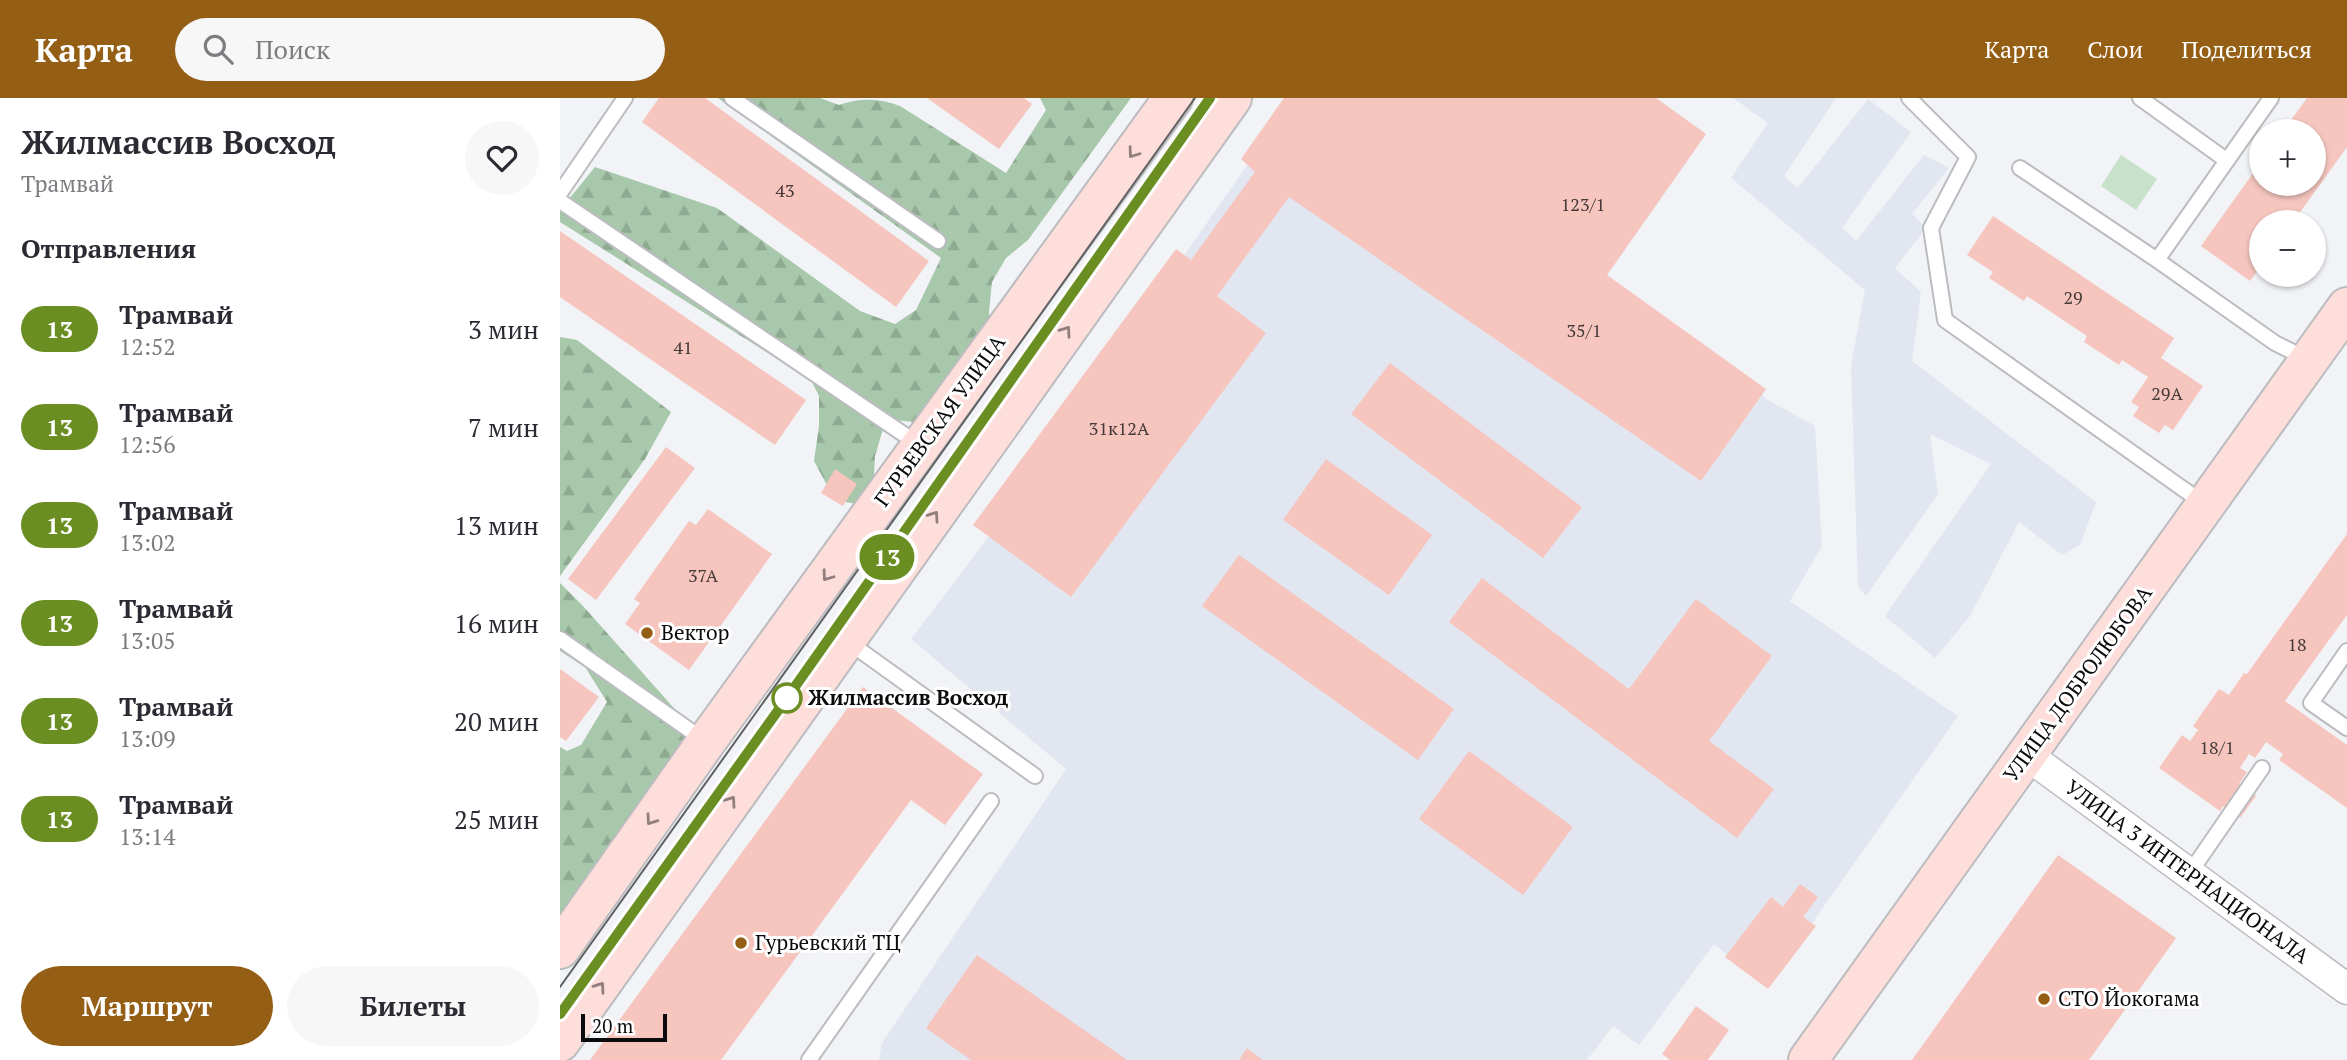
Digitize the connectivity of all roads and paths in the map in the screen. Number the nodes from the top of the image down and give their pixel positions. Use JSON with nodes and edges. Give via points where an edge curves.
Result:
{"nodes":[{"id":1,"x":625,"y":98,"type":"edge"},
{"id":2,"x":732,"y":98,"type":"edge"},
{"id":3,"x":1173,"y":98,"type":"edge"},
{"id":4,"x":1232,"y":98,"type":"edge"},
{"id":5,"x":1909,"y":98,"type":"edge"},
{"id":6,"x":2140,"y":98,"type":"edge"},
{"id":7,"x":2272,"y":98,"type":"edge"},
{"id":8,"x":2226,"y":160,"type":"junction"},
{"id":9,"x":2020,"y":168,"type":"dead end"},
{"id":10,"x":560,"y":193,"type":"edge"},
{"id":11,"x":560,"y":201,"type":"edge"},
{"id":12,"x":938,"y":241,"type":"dead end"},
{"id":13,"x":2157,"y":260,"type":"junction"},
{"id":14,"x":2347,"y":307,"type":"edge"},
{"id":15,"x":2309,"y":360,"type":"junction"},
{"id":16,"x":922,"y":446,"type":"junction"},
{"id":17,"x":2205,"y":505,"type":"junction"},
{"id":18,"x":560,"y":639,"type":"edge"},
{"id":19,"x":846,"y":640,"type":"junction"},
{"id":20,"x":2347,"y":651,"type":"edge"},
{"id":21,"x":2347,"y":728,"type":"edge"},
{"id":22,"x":706,"y":742,"type":"junction"},
{"id":23,"x":2027,"y":755,"type":"junction"},
{"id":24,"x":2262,"y":768,"type":"dead end"},
{"id":25,"x":1035,"y":776,"type":"dead end"},
{"id":26,"x":990,"y":801,"type":"dead end"},
{"id":27,"x":2189,"y":874,"type":"junction"},
{"id":28,"x":560,"y":950,"type":"edge"},
{"id":29,"x":2347,"y":989,"type":"edge"},
{"id":30,"x":560,"y":1042,"type":"edge"},
{"id":31,"x":809,"y":1060,"type":"edge"},
{"id":32,"x":1808,"y":1060,"type":"edge"}],
"edges":[{"from":1,"to":10,"type":"lane"},
{"from":2,"to":12,"type":"lane"},
{"from":3,"to":16,"type":"street","name":"ГУРЬЕВСКАЯ УЛИЦА","one_way":true},
{"from":19,"to":4,"type":"street","one_way":true},
{"from":5,"to":17,"type":"lane","via":[[1968,157],[1931,229],[1945,320]]},
{"from":6,"to":8,"type":"lane"},
{"from":7,"to":8,"type":"lane"},
{"from":8,"to":13,"type":"lane"},
{"from":9,"to":13,"type":"lane"},
{"from":11,"to":16,"type":"lane"},
{"from":13,"to":15,"type":"lane","via":[[2276,343]]},
{"from":14,"to":15,"type":"street","name":"УЛИЦА ДОБРОЛЮБОВА"},
{"from":15,"to":17,"type":"street","name":"УЛИЦА ДОБРОЛЮБОВА"},
{"from":16,"to":22,"type":"street","name":"ГУРЬЕВСКАЯ УЛИЦА","one_way":true},
{"from":17,"to":23,"type":"street","name":"УЛИЦА ДОБРОЛЮБОВА"},
{"from":18,"to":22,"type":"lane"},
{"from":19,"to":25,"type":"lane"},
{"from":30,"to":19,"type":"street","one_way":true},
{"from":20,"to":21,"type":"lane","via":[[2311,703]]},
{"from":22,"to":28,"type":"street","name":"ГУРЬЕВСКАЯ УЛИЦА","one_way":true},
{"from":23,"to":27,"type":"street","name":"УЛИЦА 3 ИНТЕРНАЦИОНАЛА"},
{"from":23,"to":32,"type":"street","name":"УЛИЦА ДОБРОЛЮБОВА"},
{"from":24,"to":27,"type":"lane"},
{"from":26,"to":31,"type":"lane"},
{"from":27,"to":29,"type":"street","name":"УЛИЦА 3 ИНТЕРНАЦИОНАЛА"}]}
